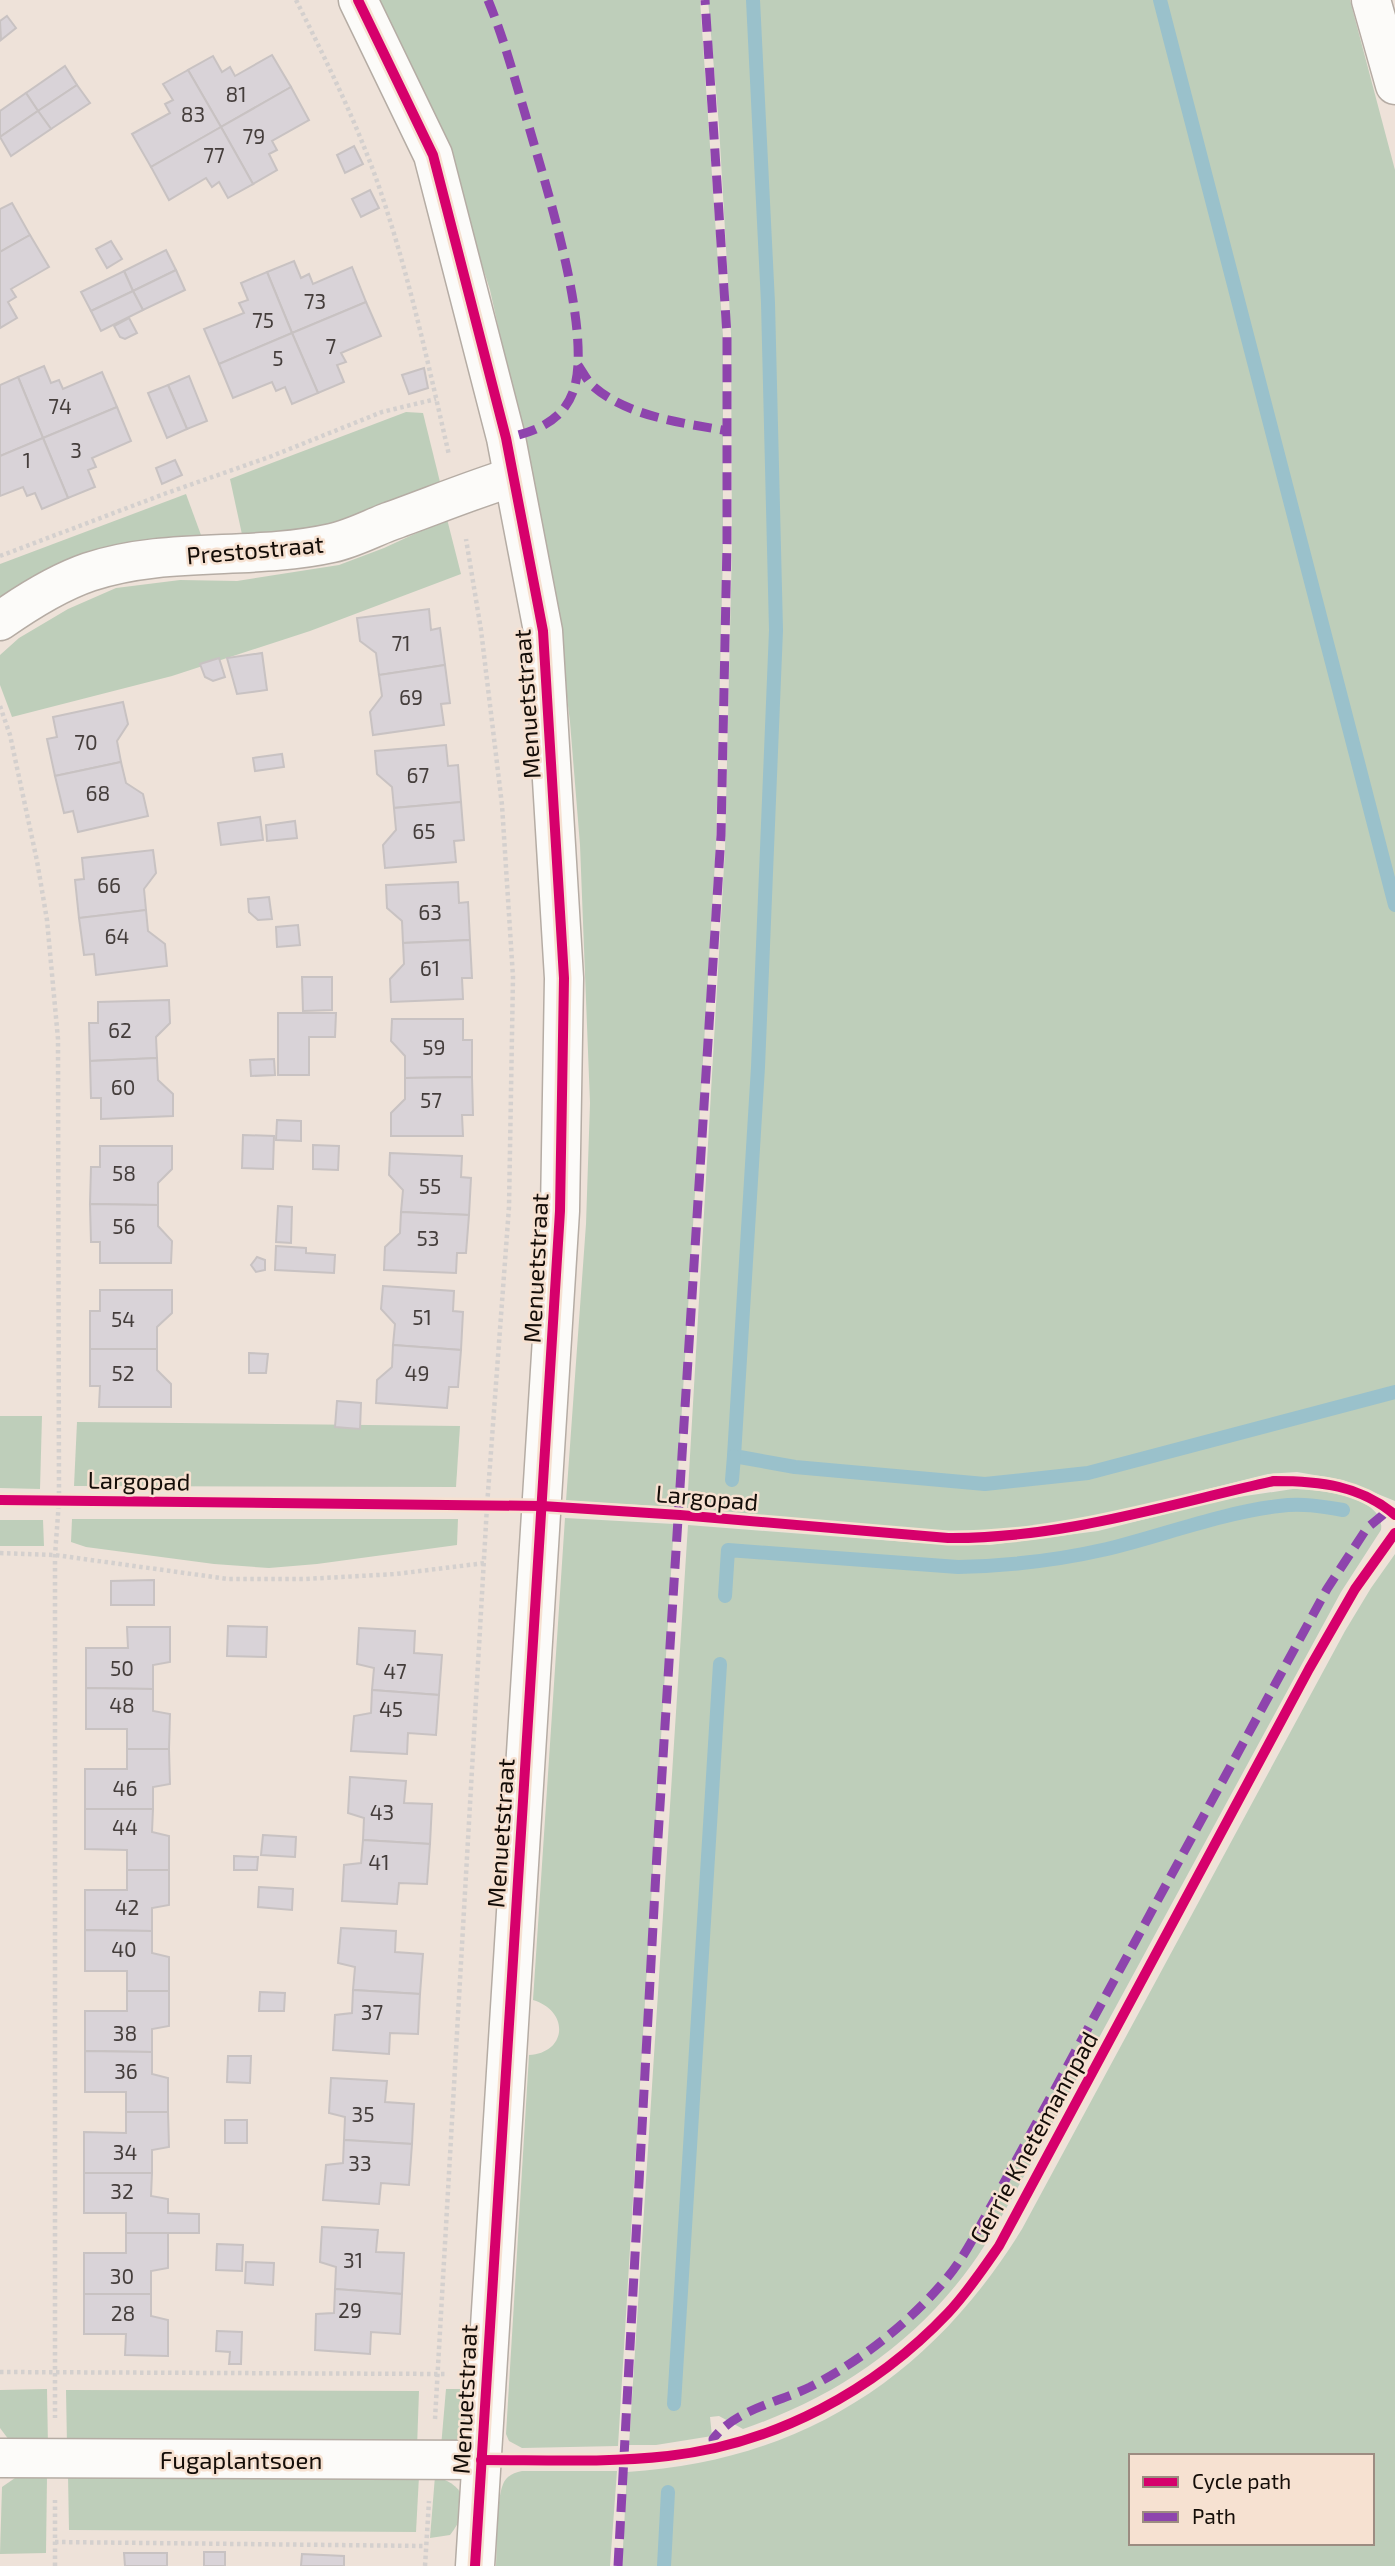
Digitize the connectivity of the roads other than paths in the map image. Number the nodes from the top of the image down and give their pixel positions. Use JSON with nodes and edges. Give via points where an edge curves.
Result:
{"nodes":[{"id":1,"x":358,"y":0,"type":"edge"},
{"id":2,"x":1371,"y":0,"type":"edge"},
{"id":3,"x":1395,"y":85,"type":"edge"},
{"id":4,"x":513,"y":477,"type":"junction"},
{"id":5,"x":0,"y":621,"type":"edge"},
{"id":6,"x":0,"y":2458,"type":"edge"},
{"id":7,"x":481,"y":2460,"type":"junction"},
{"id":8,"x":475,"y":2566,"type":"edge"}],
"edges":[{"from":1,"to":4,"type":"main road","name":"Menuetstraat","via":[[433,155]]},
{"from":2,"to":3,"type":"main road"},
{"from":4,"to":5,"type":"main road","name":"Prestostraat","via":[[334,543],[189,555],[88,572],[33,598]]},
{"from":4,"to":7,"type":"main road","name":"Menuetstraat","via":[[543,631],[564,978],[560,1211]]},
{"from":6,"to":7,"type":"main road","name":"Fugaplantsoen"},
{"from":7,"to":8,"type":"main road","name":"Menuetstraat"}]}
